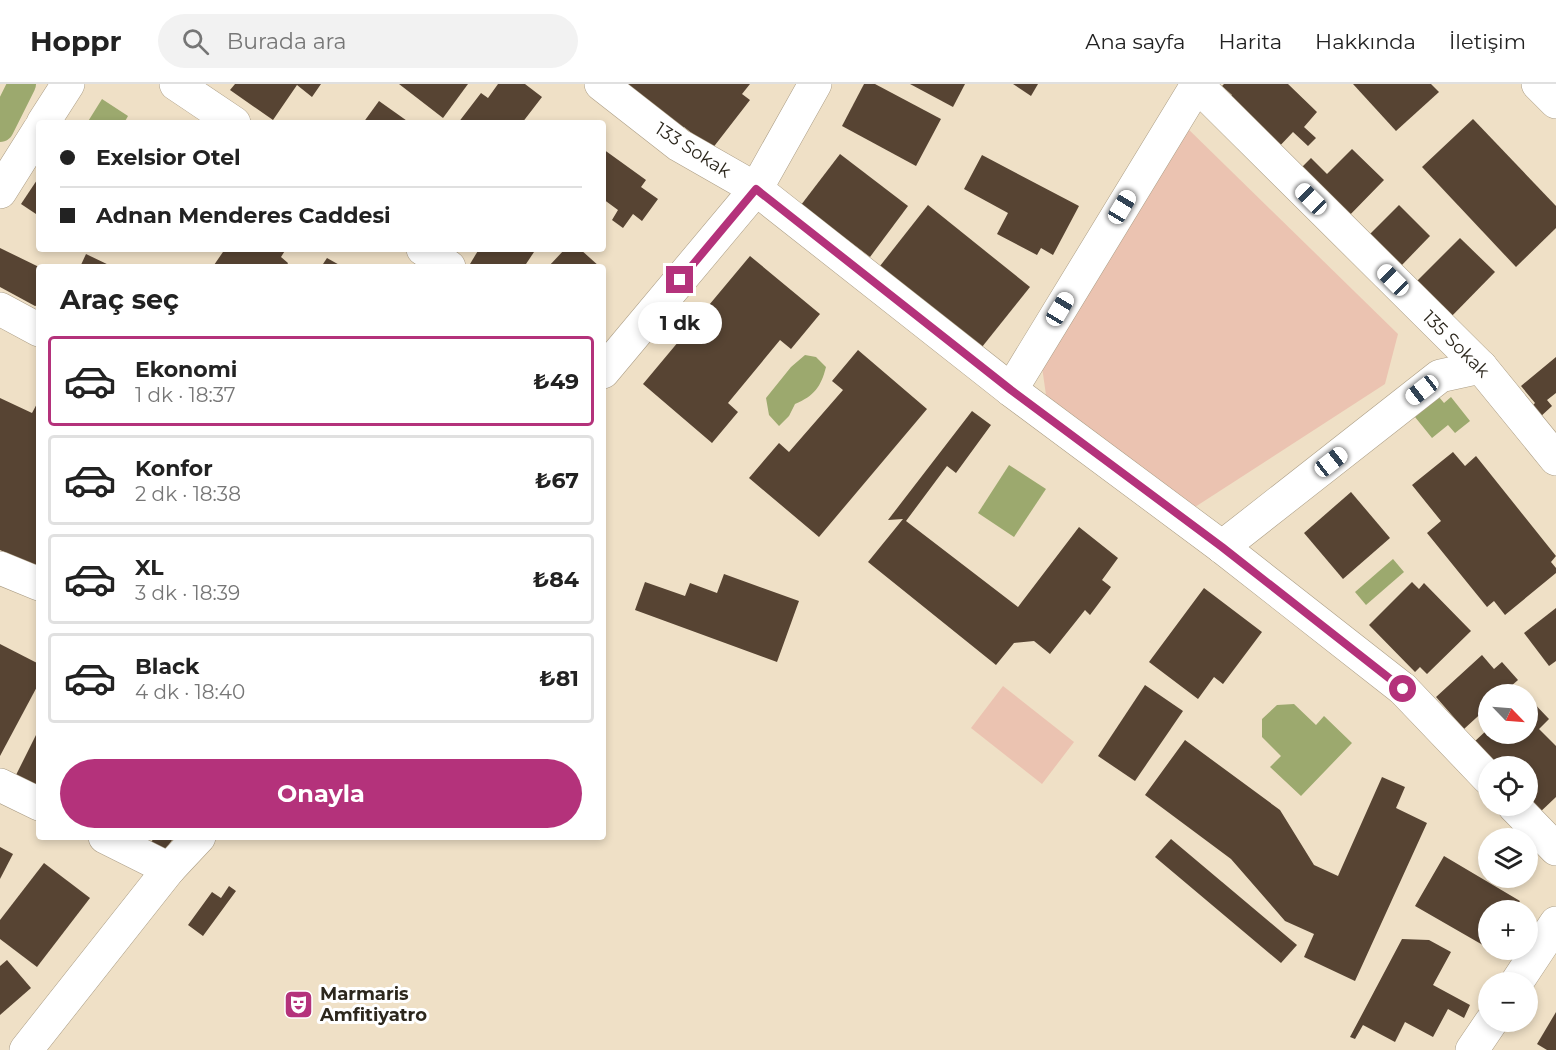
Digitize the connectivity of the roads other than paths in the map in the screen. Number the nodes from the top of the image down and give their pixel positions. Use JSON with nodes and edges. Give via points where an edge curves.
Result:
{"nodes":[{"id":1,"x":68,"y":84,"type":"edge"},
{"id":2,"x":176,"y":84,"type":"edge"},
{"id":3,"x":601,"y":84,"type":"edge"},
{"id":4,"x":815,"y":84,"type":"edge"},
{"id":5,"x":1197,"y":84,"type":"edge"},
{"id":6,"x":1538,"y":84,"type":"edge"},
{"id":7,"x":1556,"y":102,"type":"edge"},
{"id":8,"x":45,"y":120,"type":"edge"},
{"id":9,"x":230,"y":120,"type":"edge"},
{"id":10,"x":36,"y":135,"type":"edge"},
{"id":11,"x":756,"y":189,"type":"junction"},
{"id":12,"x":0,"y":192,"type":"edge"},
{"id":13,"x":428,"y":252,"type":"edge"},
{"id":14,"x":446,"y":264,"type":"edge"},
{"id":15,"x":0,"y":309,"type":"edge"},
{"id":16,"x":36,"y":328,"type":"edge"},
{"id":17,"x":1481,"y":367,"type":"junction"},
{"id":18,"x":606,"y":369,"type":"edge"},
{"id":19,"x":1011,"y":390,"type":"junction"},
{"id":20,"x":1556,"y":459,"type":"edge"},
{"id":21,"x":1222,"y":547,"type":"junction"},
{"id":22,"x":0,"y":568,"type":"edge"},
{"id":23,"x":36,"y":583,"type":"edge"},
{"id":24,"x":1478,"y":768,"type":"edge"},
{"id":25,"x":0,"y":785,"type":"edge"},
{"id":26,"x":36,"y":803,"type":"edge"},
{"id":27,"x":1524,"y":816,"type":"edge"},
{"id":28,"x":111,"y":840,"type":"edge"},
{"id":29,"x":196,"y":840,"type":"edge"},
{"id":30,"x":1556,"y":849,"type":"edge"},
{"id":31,"x":169,"y":868,"type":"junction"},
{"id":32,"x":1556,"y":923,"type":"edge"},
{"id":33,"x":1524,"y":972,"type":"edge"},
{"id":34,"x":1484,"y":1032,"type":"edge"},
{"id":35,"x":27,"y":1050,"type":"edge"},
{"id":36,"x":1472,"y":1050,"type":"edge"}],
"edges":[{"from":1,"to":8,"type":"street"},
{"from":2,"to":9,"type":"street"},
{"from":3,"to":11,"type":"street","name":"133 Sokak","via":[[679,145]]},
{"from":4,"to":11,"type":"street"},
{"from":5,"to":17,"type":"street","name":"135 Sokak"},
{"from":5,"to":19,"type":"street"},
{"from":6,"to":7,"type":"street"},
{"from":10,"to":12,"type":"street"},
{"from":11,"to":18,"type":"street"},
{"from":11,"to":19,"type":"street","name":"133 Sokak"},
{"from":13,"to":14,"type":"street"},
{"from":15,"to":16,"type":"street"},
{"from":17,"to":20,"type":"street","name":"135 Sokak"},
{"from":17,"to":21,"type":"street","via":[[1440,376]]},
{"from":19,"to":21,"type":"street","name":"133 Sokak"},
{"from":21,"to":24,"type":"street","name":"133 Sokak","via":[[1403,689]]},
{"from":22,"to":23,"type":"street"},
{"from":25,"to":26,"type":"street"},
{"from":27,"to":30,"type":"street"},
{"from":28,"to":31,"type":"street"},
{"from":29,"to":31,"type":"street"},
{"from":31,"to":35,"type":"street"},
{"from":32,"to":33,"type":"street"},
{"from":34,"to":36,"type":"street"}]}
